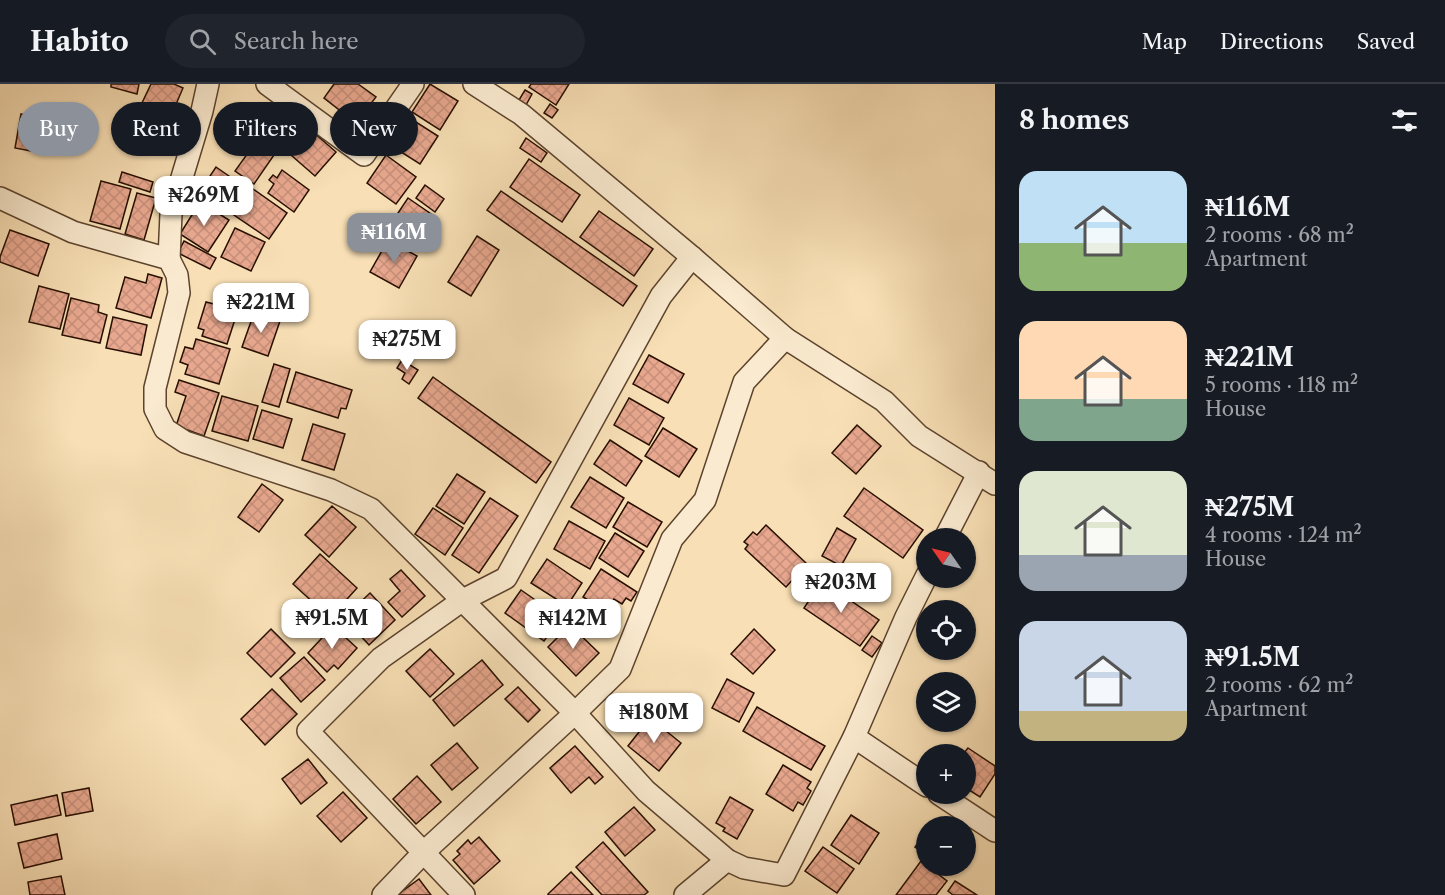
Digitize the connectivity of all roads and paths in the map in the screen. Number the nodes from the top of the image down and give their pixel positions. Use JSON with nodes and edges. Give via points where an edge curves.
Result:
{"nodes":[{"id":1,"x":208,"y":84,"type":"edge"},
{"id":2,"x":267,"y":84,"type":"edge"},
{"id":3,"x":413,"y":84,"type":"edge"},
{"id":4,"x":474,"y":84,"type":"edge"},
{"id":5,"x":0,"y":198,"type":"edge"},
{"id":6,"x":692,"y":257,"type":"junction"},
{"id":7,"x":169,"y":260,"type":"junction"},
{"id":8,"x":785,"y":338,"type":"junction"},
{"id":9,"x":987,"y":478,"type":"edge"},
{"id":10,"x":952,"y":528,"type":"edge"},
{"id":11,"x":920,"y":588,"type":"edge"},
{"id":12,"x":463,"y":600,"type":"junction"},
{"id":13,"x":575,"y":713,"type":"junction"},
{"id":14,"x":854,"y":737,"type":"junction"},
{"id":15,"x":916,"y":779,"type":"edge"},
{"id":16,"x":954,"y":804,"type":"edge"},
{"id":17,"x":995,"y":831,"type":"edge"},
{"id":18,"x":424,"y":852,"type":"junction"},
{"id":19,"x":727,"y":860,"type":"junction"},
{"id":20,"x":382,"y":895,"type":"edge"},
{"id":21,"x":464,"y":895,"type":"edge"},
{"id":22,"x":685,"y":895,"type":"edge"}],
"edges":[{"from":1,"to":7,"type":"street","via":[[171,214]]},
{"from":2,"to":3,"type":"street","via":[[364,156]]},
{"from":4,"to":6,"type":"street","via":[[521,114]]},
{"from":5,"to":7,"type":"street","via":[[73,232]]},
{"from":6,"to":8,"type":"street"},
{"from":6,"to":12,"type":"street","via":[[661,296],[506,578]]},
{"from":7,"to":12,"type":"street","via":[[177,274],[179,293],[155,388],[155,409],[165,429],[186,442],[331,490],[371,508]]},
{"from":8,"to":9,"type":"street","via":[[884,401],[919,436]]},
{"from":8,"to":13,"type":"street","via":[[744,382],[705,500],[672,539],[620,669]]},
{"from":9,"to":10,"type":"street"},
{"from":11,"to":14,"type":"street"},
{"from":12,"to":13,"type":"street"},
{"from":12,"to":18,"type":"street","via":[[381,658],[308,731]]},
{"from":13,"to":18,"type":"street"},
{"from":13,"to":19,"type":"street","via":[[646,791]]},
{"from":14,"to":15,"type":"street"},
{"from":14,"to":19,"type":"street","via":[[784,875],[744,868]]},
{"from":16,"to":17,"type":"street"},
{"from":18,"to":20,"type":"street"},
{"from":18,"to":21,"type":"street"},
{"from":19,"to":22,"type":"street"}]}
